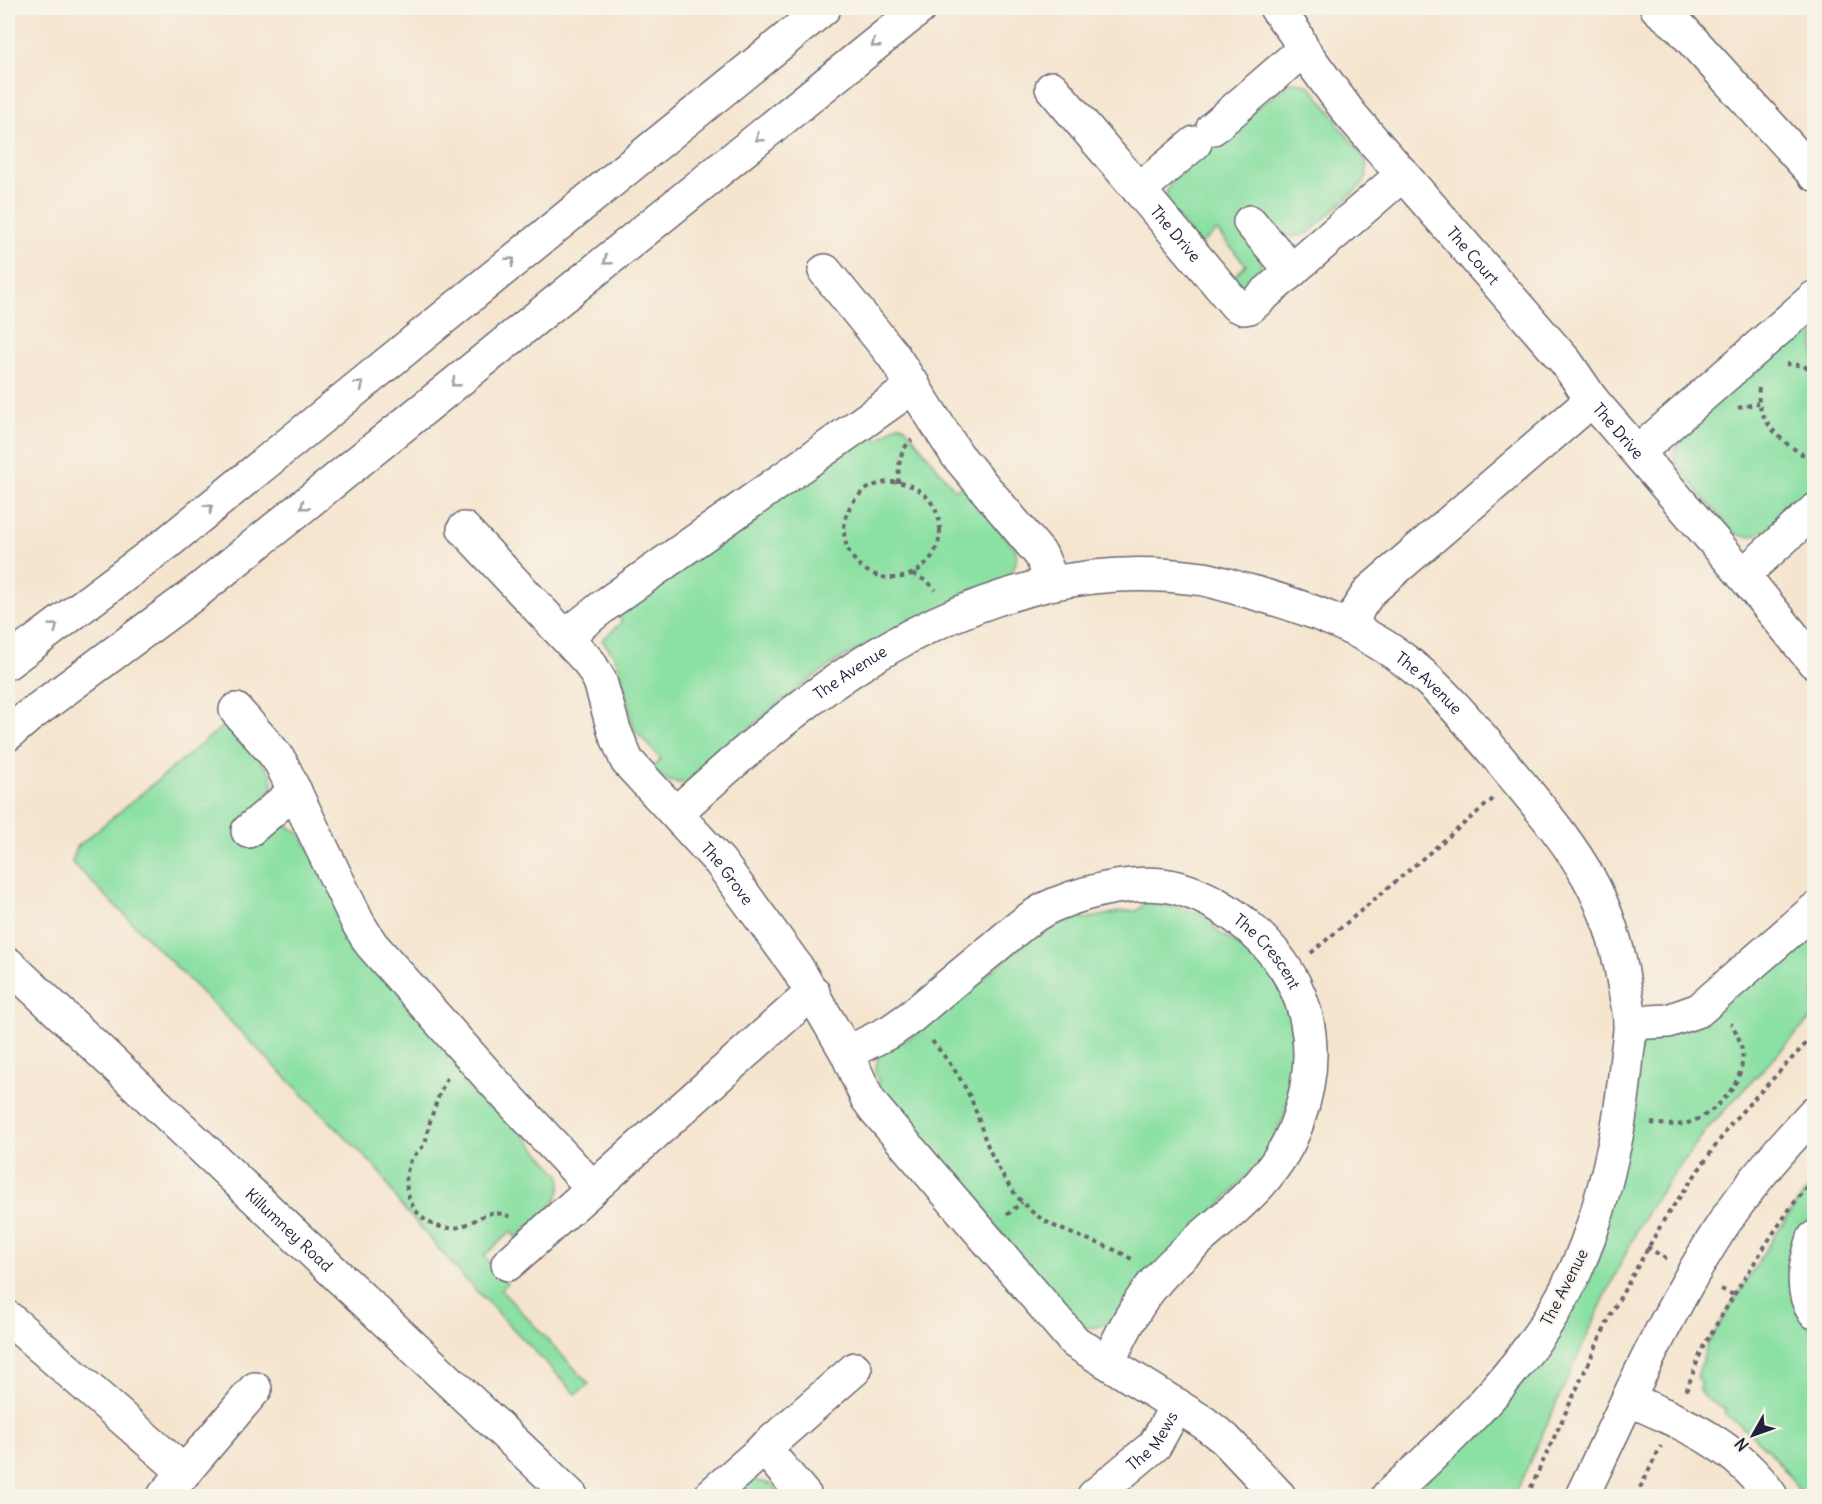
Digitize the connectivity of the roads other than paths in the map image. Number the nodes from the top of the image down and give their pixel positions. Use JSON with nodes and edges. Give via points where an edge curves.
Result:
{"nodes":[{"id":1,"x":824,"y":8,"type":"edge"},
{"id":2,"x":920,"y":8,"type":"edge"},
{"id":3,"x":1276,"y":8,"type":"edge"},
{"id":4,"x":1657,"y":8,"type":"edge"},
{"id":5,"x":1303,"y":50,"type":"junction"},
{"id":6,"x":1052,"y":88,"type":"dead end"},
{"id":7,"x":1403,"y":174,"type":"junction"},
{"id":8,"x":1815,"y":174,"type":"edge"},
{"id":9,"x":1139,"y":190,"type":"junction"},
{"id":10,"x":1250,"y":222,"type":"dead end"},
{"id":11,"x":825,"y":271,"type":"dead end"},
{"id":12,"x":1292,"y":271,"type":"junction"},
{"id":13,"x":1815,"y":298,"type":"edge"},
{"id":14,"x":914,"y":386,"type":"junction"},
{"id":15,"x":1592,"y":400,"type":"junction"},
{"id":16,"x":1638,"y":452,"type":"junction"},
{"id":17,"x":1815,"y":512,"type":"edge"},
{"id":18,"x":464,"y":529,"type":"dead end"},
{"id":19,"x":1743,"y":575,"type":"junction"},
{"id":20,"x":1053,"y":583,"type":"junction"},
{"id":21,"x":1350,"y":628,"type":"junction"},
{"id":22,"x":566,"y":636,"type":"junction"},
{"id":23,"x":8,"y":662,"type":"edge"},
{"id":24,"x":1815,"y":662,"type":"edge"},
{"id":25,"x":236,"y":710,"type":"dead end"},
{"id":26,"x":8,"y":734,"type":"edge"},
{"id":27,"x":295,"y":791,"type":"junction"},
{"id":28,"x":676,"y":813,"type":"junction"},
{"id":29,"x":248,"y":831,"type":"dead end"},
{"id":30,"x":1815,"y":910,"type":"edge"},
{"id":31,"x":8,"y":964,"type":"edge"},
{"id":32,"x":813,"y":992,"type":"junction"},
{"id":33,"x":1630,"y":1023,"type":"junction"},
{"id":34,"x":846,"y":1053,"type":"junction"},
{"id":35,"x":1815,"y":1113,"type":"edge"},
{"id":36,"x":593,"y":1188,"type":"junction"},
{"id":37,"x":1815,"y":1238,"type":"edge"},
{"id":38,"x":508,"y":1264,"type":"dead end"},
{"id":39,"x":1815,"y":1312,"type":"edge"},
{"id":40,"x":8,"y":1318,"type":"edge"},
{"id":41,"x":1108,"y":1362,"type":"junction"},
{"id":42,"x":855,"y":1369,"type":"dead end"},
{"id":43,"x":255,"y":1389,"type":"dead end"},
{"id":44,"x":1628,"y":1399,"type":"junction"},
{"id":45,"x":1177,"y":1405,"type":"junction"},
{"id":46,"x":764,"y":1448,"type":"junction"},
{"id":47,"x":174,"y":1484,"type":"edge"},
{"id":48,"x":712,"y":1494,"type":"dead end"},
{"id":49,"x":571,"y":1497,"type":"edge"},
{"id":50,"x":806,"y":1497,"type":"edge"},
{"id":51,"x":1094,"y":1497,"type":"edge"},
{"id":52,"x":1279,"y":1497,"type":"edge"},
{"id":53,"x":1388,"y":1497,"type":"edge"},
{"id":54,"x":1582,"y":1497,"type":"edge"},
{"id":55,"x":1771,"y":1497,"type":"edge"}],
"edges":[{"from":23,"to":1,"type":"main road","one_way":true,"via":[[167,543]]},
{"from":2,"to":26,"type":"main road","one_way":true,"via":[[198,591]]},
{"from":3,"to":5,"type":"main road"},
{"from":4,"to":8,"type":"main road","via":[[1679,26]]},
{"from":5,"to":7,"type":"main road","name":"The Court","via":[[1350,114]]},
{"from":5,"to":9,"type":"main road","name":"The Drive"},
{"from":6,"to":9,"type":"main road"},
{"from":7,"to":12,"type":"main road","name":"The Drive"},
{"from":7,"to":15,"type":"main road","name":"The Court","via":[[1566,362]]},
{"from":9,"to":12,"type":"main road","name":"The Drive","via":[[1236,305],[1250,307]]},
{"from":10,"to":12,"type":"main road"},
{"from":11,"to":14,"type":"main road"},
{"from":13,"to":16,"type":"main road"},
{"from":14,"to":20,"type":"main road","via":[[957,455],[1041,555]]},
{"from":14,"to":22,"type":"main road"},
{"from":15,"to":16,"type":"main road","name":"The Drive"},
{"from":15,"to":21,"type":"main road","name":"The Drive","via":[[1370,591]]},
{"from":16,"to":19,"type":"main road","name":"The Drive"},
{"from":17,"to":19,"type":"main road"},
{"from":18,"to":22,"type":"main road","name":"The Grove"},
{"from":19,"to":24,"type":"main road","name":"The Drive"},
{"from":20,"to":21,"type":"main road","name":"The Avenue","via":[[1156,574],[1207,580],[1283,601]]},
{"from":20,"to":28,"type":"main road","name":"The Avenue","via":[[956,614],[871,657],[801,705]]},
{"from":21,"to":33,"type":"main road","name":"The Avenue","via":[[1397,655],[1432,683],[1556,828],[1599,894],[1621,966]]},
{"from":22,"to":28,"type":"main road","name":"The Grove","via":[[596,671],[627,760]]},
{"from":25,"to":27,"type":"main road","via":[[273,752]]},
{"from":27,"to":29,"type":"main road"},
{"from":27,"to":36,"type":"main road","via":[[371,944]]},
{"from":28,"to":32,"type":"main road","name":"The Grove","via":[[752,903]]},
{"from":30,"to":33,"type":"main road","via":[[1699,1010],[1668,1020]]},
{"from":31,"to":49,"type":"main road","name":"Killumney Road"},
{"from":32,"to":34,"type":"main road"},
{"from":32,"to":36,"type":"main road"},
{"from":33,"to":53,"type":"main road","name":"The Avenue","via":[[1621,1119],[1599,1210],[1558,1305],[1533,1343],[1474,1414]]},
{"from":34,"to":41,"type":"main road","via":[[875,1109],[1070,1337]]},
{"from":34,"to":41,"type":"main road","name":"The Crescent","via":[[912,1017],[1032,917],[1055,904],[1121,886],[1177,888],[1217,904],[1265,942],[1289,972],[1307,1021],[1310,1046],[1304,1101],[1286,1148],[1261,1185],[1157,1279]]},
{"from":35,"to":44,"type":"main road","via":[[1774,1157],[1723,1225],[1660,1334]]},
{"from":36,"to":38,"type":"main road"},
{"from":37,"to":39,"type":"main road","via":[[1805,1271],[1805,1288]]},
{"from":40,"to":47,"type":"main road"},
{"from":41,"to":45,"type":"main road"},
{"from":42,"to":46,"type":"main road"},
{"from":43,"to":47,"type":"main road"},
{"from":44,"to":54,"type":"main road"},
{"from":44,"to":55,"type":"main road","via":[[1697,1430],[1725,1448],[1747,1467]]},
{"from":45,"to":51,"type":"main road","name":"The Mews","via":[[1155,1445]]},
{"from":45,"to":52,"type":"main road","via":[[1225,1439]]},
{"from":46,"to":48,"type":"main road"},
{"from":46,"to":50,"type":"main road"}]}
